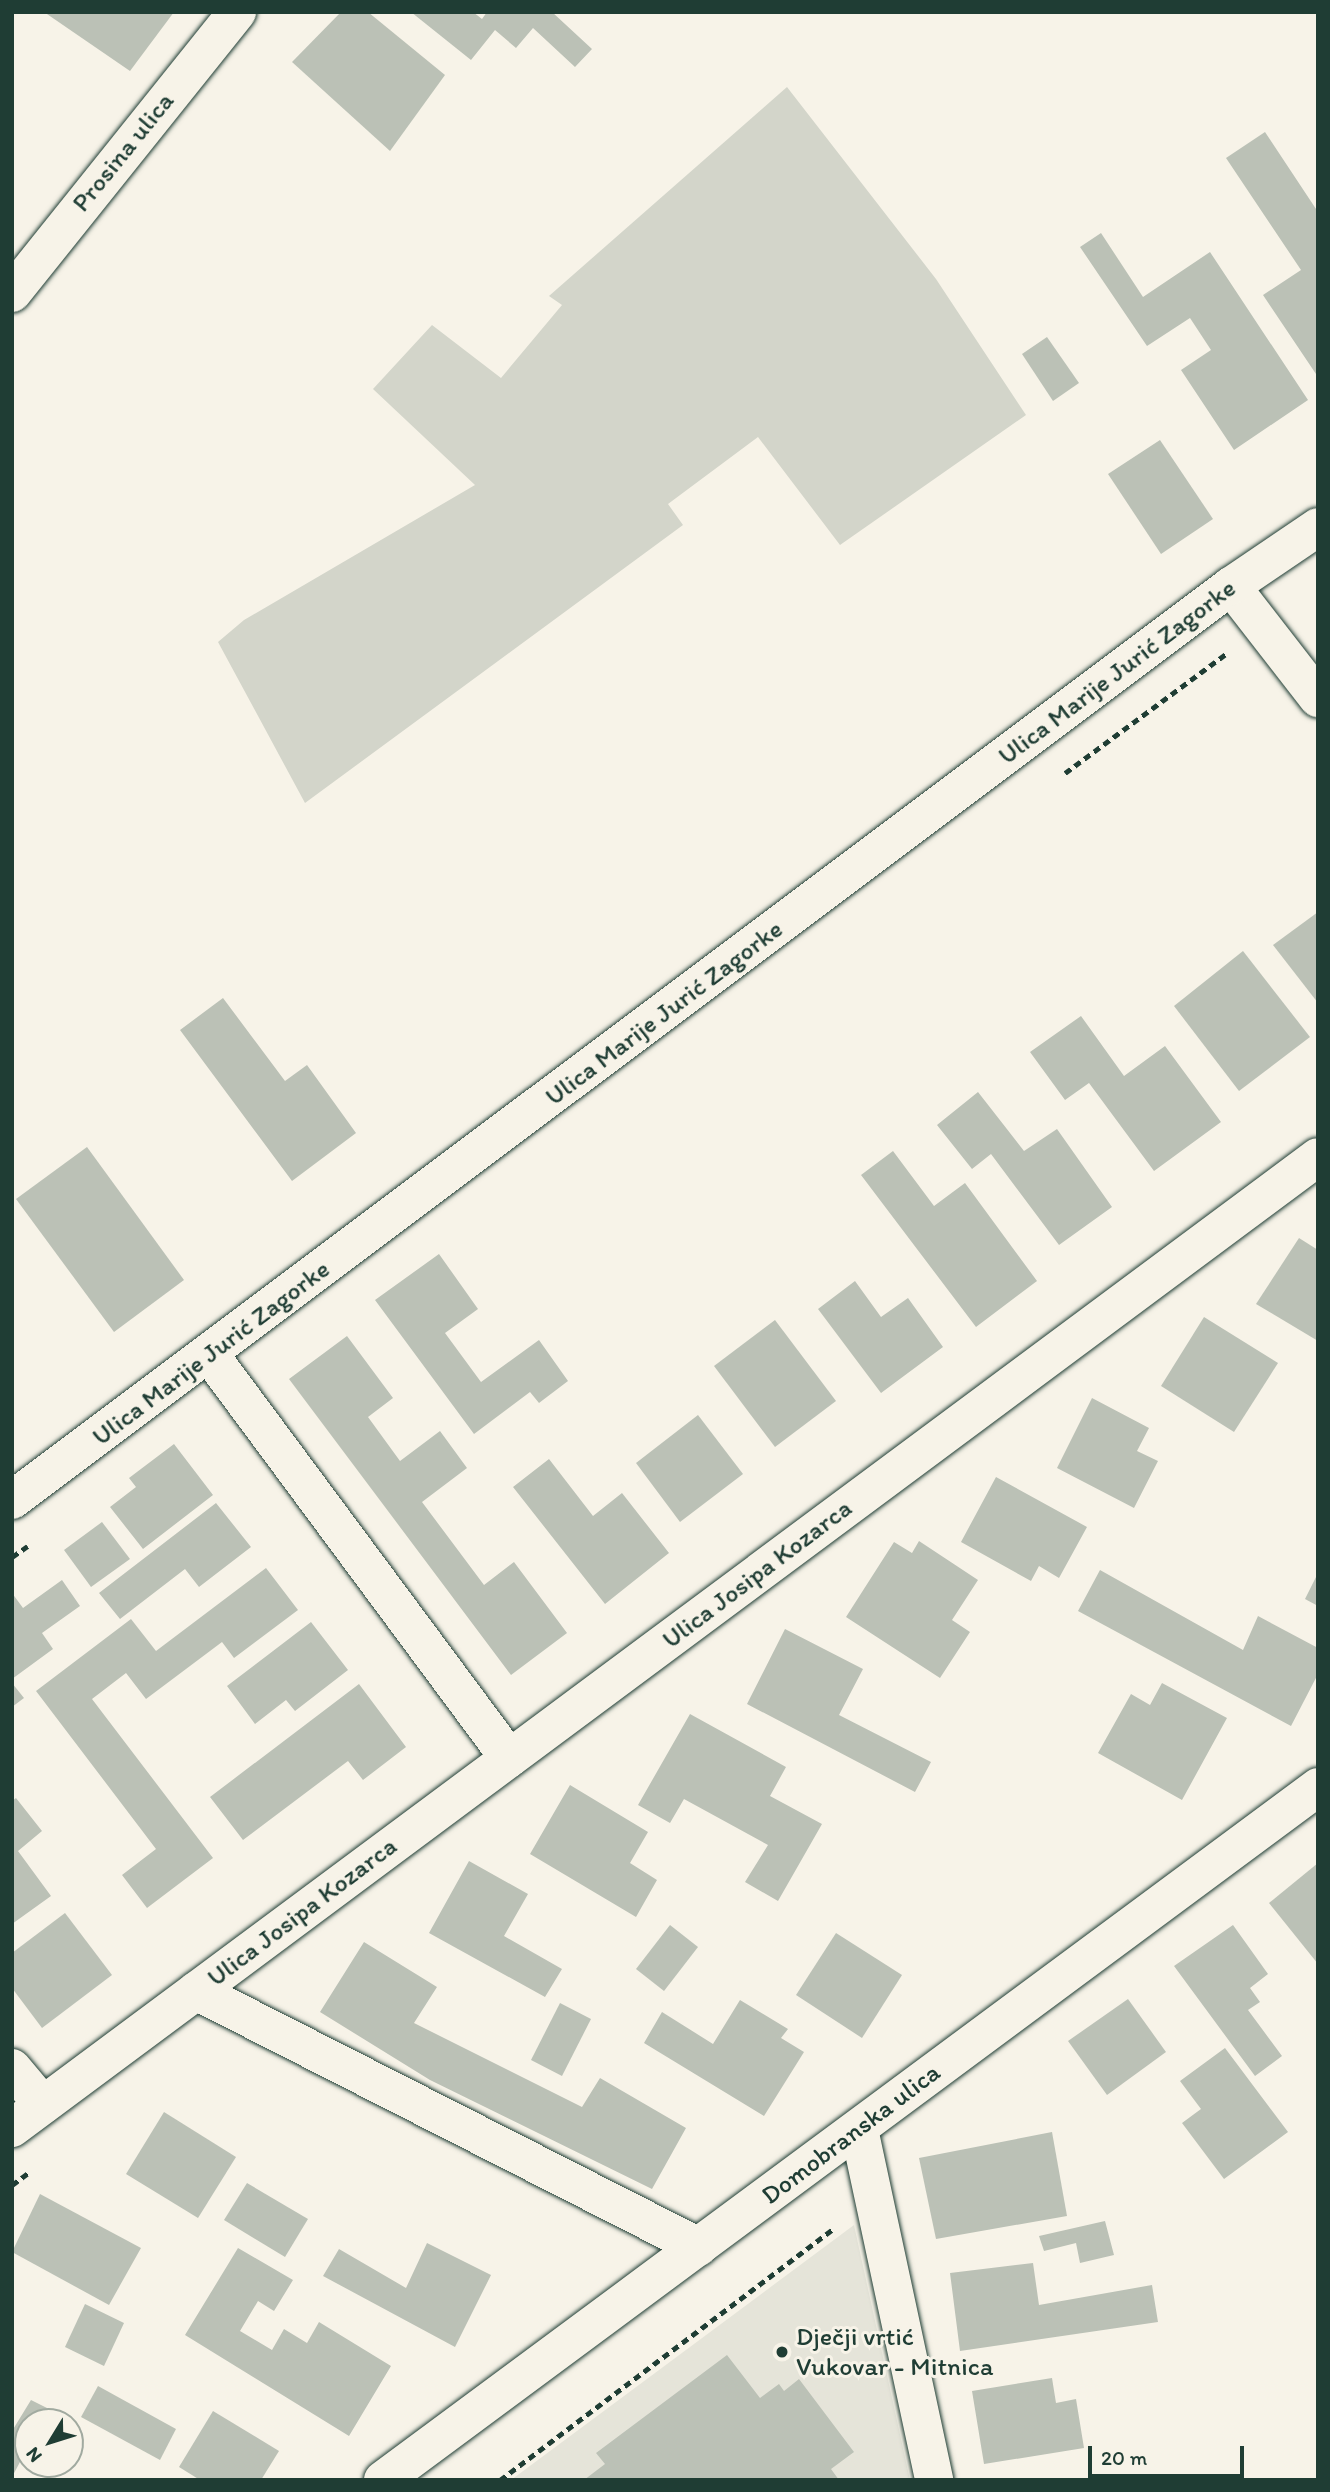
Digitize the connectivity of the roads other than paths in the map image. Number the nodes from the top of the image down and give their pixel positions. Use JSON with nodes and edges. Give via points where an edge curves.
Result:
{"nodes":[{"id":1,"x":237,"y":12,"type":"edge"},
{"id":2,"x":12,"y":293,"type":"edge"},
{"id":3,"x":1318,"y":527,"type":"edge"},
{"id":4,"x":1231,"y":586,"type":"junction"},
{"id":5,"x":1318,"y":698,"type":"edge"},
{"id":6,"x":1318,"y":1157,"type":"edge"},
{"id":7,"x":210,"y":1355,"type":"junction"},
{"id":8,"x":12,"y":1500,"type":"edge"},
{"id":9,"x":509,"y":1758,"type":"junction"},
{"id":10,"x":1318,"y":1787,"type":"edge"},
{"id":11,"x":196,"y":1991,"type":"junction"},
{"id":12,"x":12,"y":2068,"type":"edge"},
{"id":13,"x":43,"y":2105,"type":"junction"},
{"id":14,"x":12,"y":2127,"type":"edge"},
{"id":15,"x":859,"y":2129,"type":"junction"},
{"id":16,"x":699,"y":2247,"type":"junction"},
{"id":17,"x":383,"y":2480,"type":"edge"},
{"id":18,"x":934,"y":2480,"type":"edge"}],
"edges":[{"from":1,"to":2,"type":"street","name":"Prosina ulica"},
{"from":3,"to":4,"type":"street","name":"Ulica Marije Jurić Zagorke"},
{"from":4,"to":5,"type":"street"},
{"from":4,"to":7,"type":"street","name":"Ulica Marije Jurić Zagorke"},
{"from":6,"to":9,"type":"street","name":"Ulica Josipa Kozarca"},
{"from":7,"to":8,"type":"street","name":"Ulica Marije Jurić Zagorke"},
{"from":7,"to":9,"type":"street"},
{"from":9,"to":11,"type":"street","name":"Ulica Josipa Kozarca"},
{"from":10,"to":15,"type":"street","name":"Domobranska ulica"},
{"from":11,"to":13,"type":"street","name":"Ulica Josipa Kozarca"},
{"from":11,"to":16,"type":"street","name":"Ulica Josipa Kozarca"},
{"from":12,"to":13,"type":"street"},
{"from":13,"to":14,"type":"street","name":"Ulica Josipa Kozarca"},
{"from":15,"to":16,"type":"street","name":"Domobranska ulica"},
{"from":15,"to":18,"type":"street"},
{"from":16,"to":17,"type":"street","name":"Domobranska ulica"}]}
